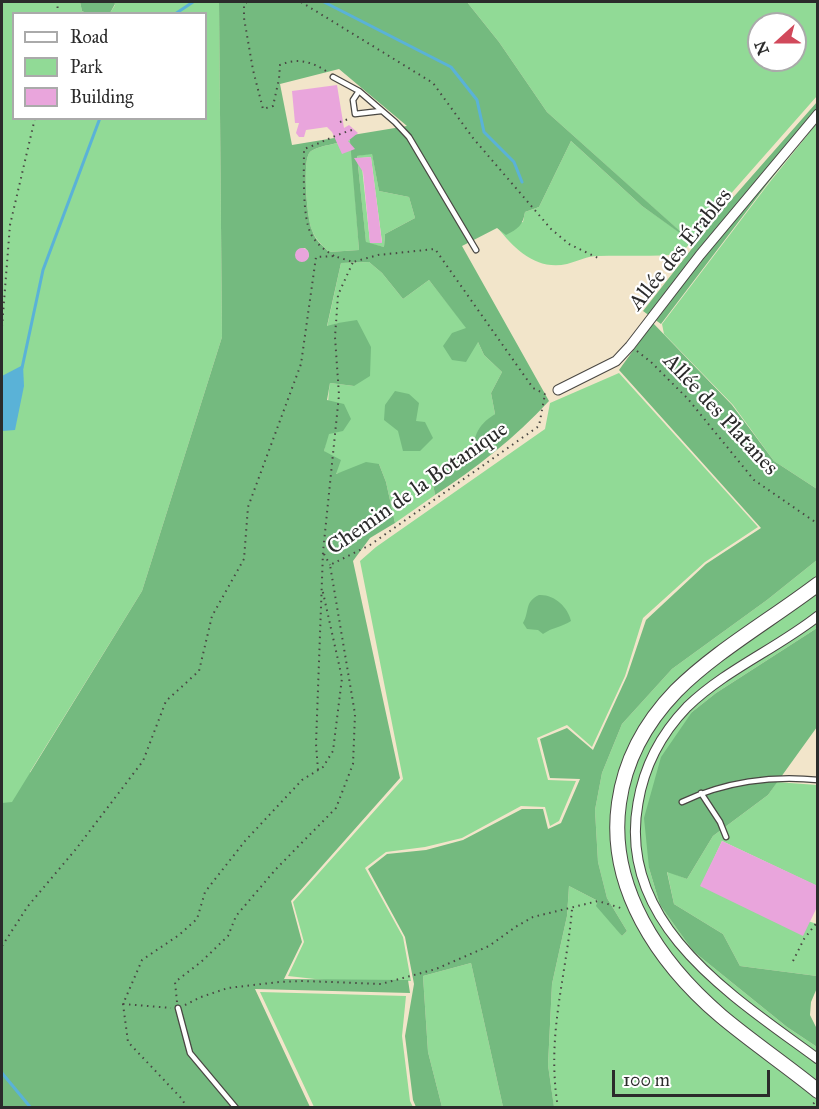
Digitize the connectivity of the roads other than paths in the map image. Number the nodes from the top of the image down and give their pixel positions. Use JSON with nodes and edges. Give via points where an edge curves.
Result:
{"nodes":[{"id":1,"x":333,"y":77,"type":"road end"},
{"id":2,"x":359,"y":91,"type":"junction"},
{"id":3,"x":381,"y":111,"type":"junction"},
{"id":4,"x":818,"y":114,"type":"edge"},
{"id":5,"x":476,"y":250,"type":"dead end"},
{"id":6,"x":558,"y":390,"type":"road end"},
{"id":7,"x":818,"y":584,"type":"edge"},
{"id":8,"x":818,"y":616,"type":"edge"},
{"id":9,"x":818,"y":780,"type":"edge"},
{"id":10,"x":701,"y":793,"type":"junction"},
{"id":11,"x":682,"y":802,"type":"dead end"},
{"id":12,"x":726,"y":837,"type":"dead end"},
{"id":13,"x":178,"y":1008,"type":"road end"},
{"id":14,"x":818,"y":1059,"type":"edge"},
{"id":15,"x":816,"y":1097,"type":"edge"},
{"id":16,"x":236,"y":1107,"type":"edge"}],
"edges":[{"from":1,"to":2,"type":"lane"},
{"from":2,"to":3,"type":"lane"},
{"from":2,"to":3,"type":"lane","via":[[352,100],[355,114]]},
{"from":3,"to":5,"type":"lane","via":[[409,137]]},
{"from":4,"to":6,"type":"street","name":"Allée des Érables","via":[[616,361]]},
{"from":7,"to":15,"type":"main road","via":[[701,669],[665,703],[630,761],[621,794],[617,834],[630,896],[662,953],[720,1015]]},
{"from":8,"to":14,"type":"street","via":[[712,686],[676,720],[645,775],[636,829],[644,881],[675,939],[708,975]]},
{"from":9,"to":10,"type":"lane","via":[[763,779]]},
{"from":10,"to":11,"type":"lane"},
{"from":10,"to":12,"type":"lane"},
{"from":13,"to":16,"type":"lane","via":[[190,1053]]}]}
